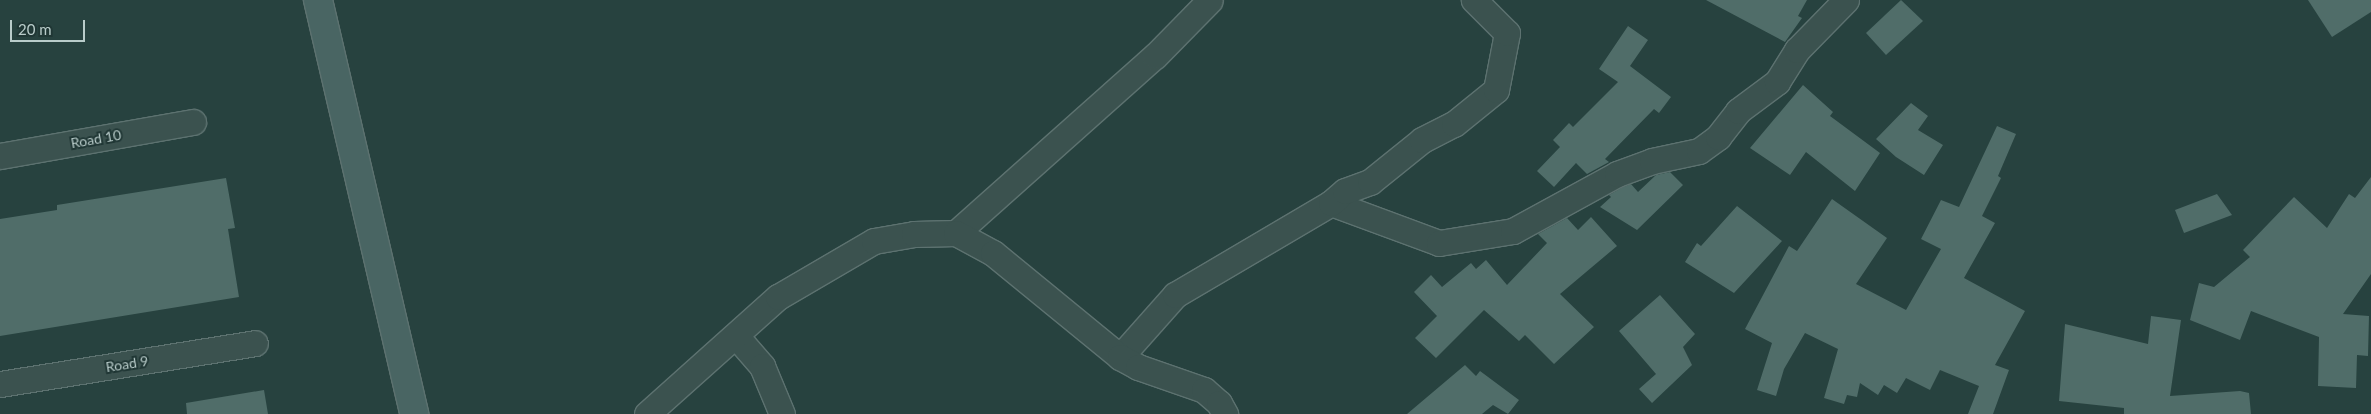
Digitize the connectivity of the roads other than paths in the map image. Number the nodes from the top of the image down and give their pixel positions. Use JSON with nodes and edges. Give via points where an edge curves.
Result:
{"nodes":[{"id":1,"x":318,"y":0,"type":"edge"},
{"id":2,"x":1210,"y":0,"type":"edge"},
{"id":3,"x":1474,"y":0,"type":"edge"},
{"id":4,"x":1845,"y":0,"type":"edge"},
{"id":5,"x":193,"y":122,"type":"dead end"},
{"id":6,"x":0,"y":156,"type":"edge"},
{"id":7,"x":1331,"y":203,"type":"junction"},
{"id":8,"x":956,"y":234,"type":"junction"},
{"id":9,"x":736,"y":336,"type":"junction"},
{"id":10,"x":254,"y":343,"type":"dead end"},
{"id":11,"x":1120,"y":357,"type":"junction"},
{"id":12,"x":0,"y":384,"type":"edge"},
{"id":13,"x":414,"y":414,"type":"edge"},
{"id":14,"x":647,"y":414,"type":"edge"},
{"id":15,"x":782,"y":414,"type":"edge"},
{"id":16,"x":1225,"y":414,"type":"edge"}],
"edges":[{"from":1,"to":13,"type":"main road"},
{"from":2,"to":8,"type":"street","via":[[1155,56]]},
{"from":3,"to":7,"type":"street","via":[[1507,33],[1496,90],[1454,124],[1422,140],[1370,182],[1345,192]]},
{"from":4,"to":7,"type":"street","via":[[1797,50],[1776,82],[1738,111],[1718,137],[1699,151],[1652,161],[1618,174],[1513,231],[1439,243]]},
{"from":5,"to":6,"type":"street","name":"Road 10"},
{"from":7,"to":11,"type":"street","via":[[1175,295]]},
{"from":8,"to":9,"type":"street","via":[[914,234],[874,241],[778,298]]},
{"from":8,"to":11,"type":"street","via":[[993,253]]},
{"from":9,"to":14,"type":"street"},
{"from":9,"to":15,"type":"street","via":[[762,366]]},
{"from":10,"to":12,"type":"street","name":"Road 9"},
{"from":11,"to":16,"type":"street","via":[[1138,367],[1204,390],[1219,403]]}]}
